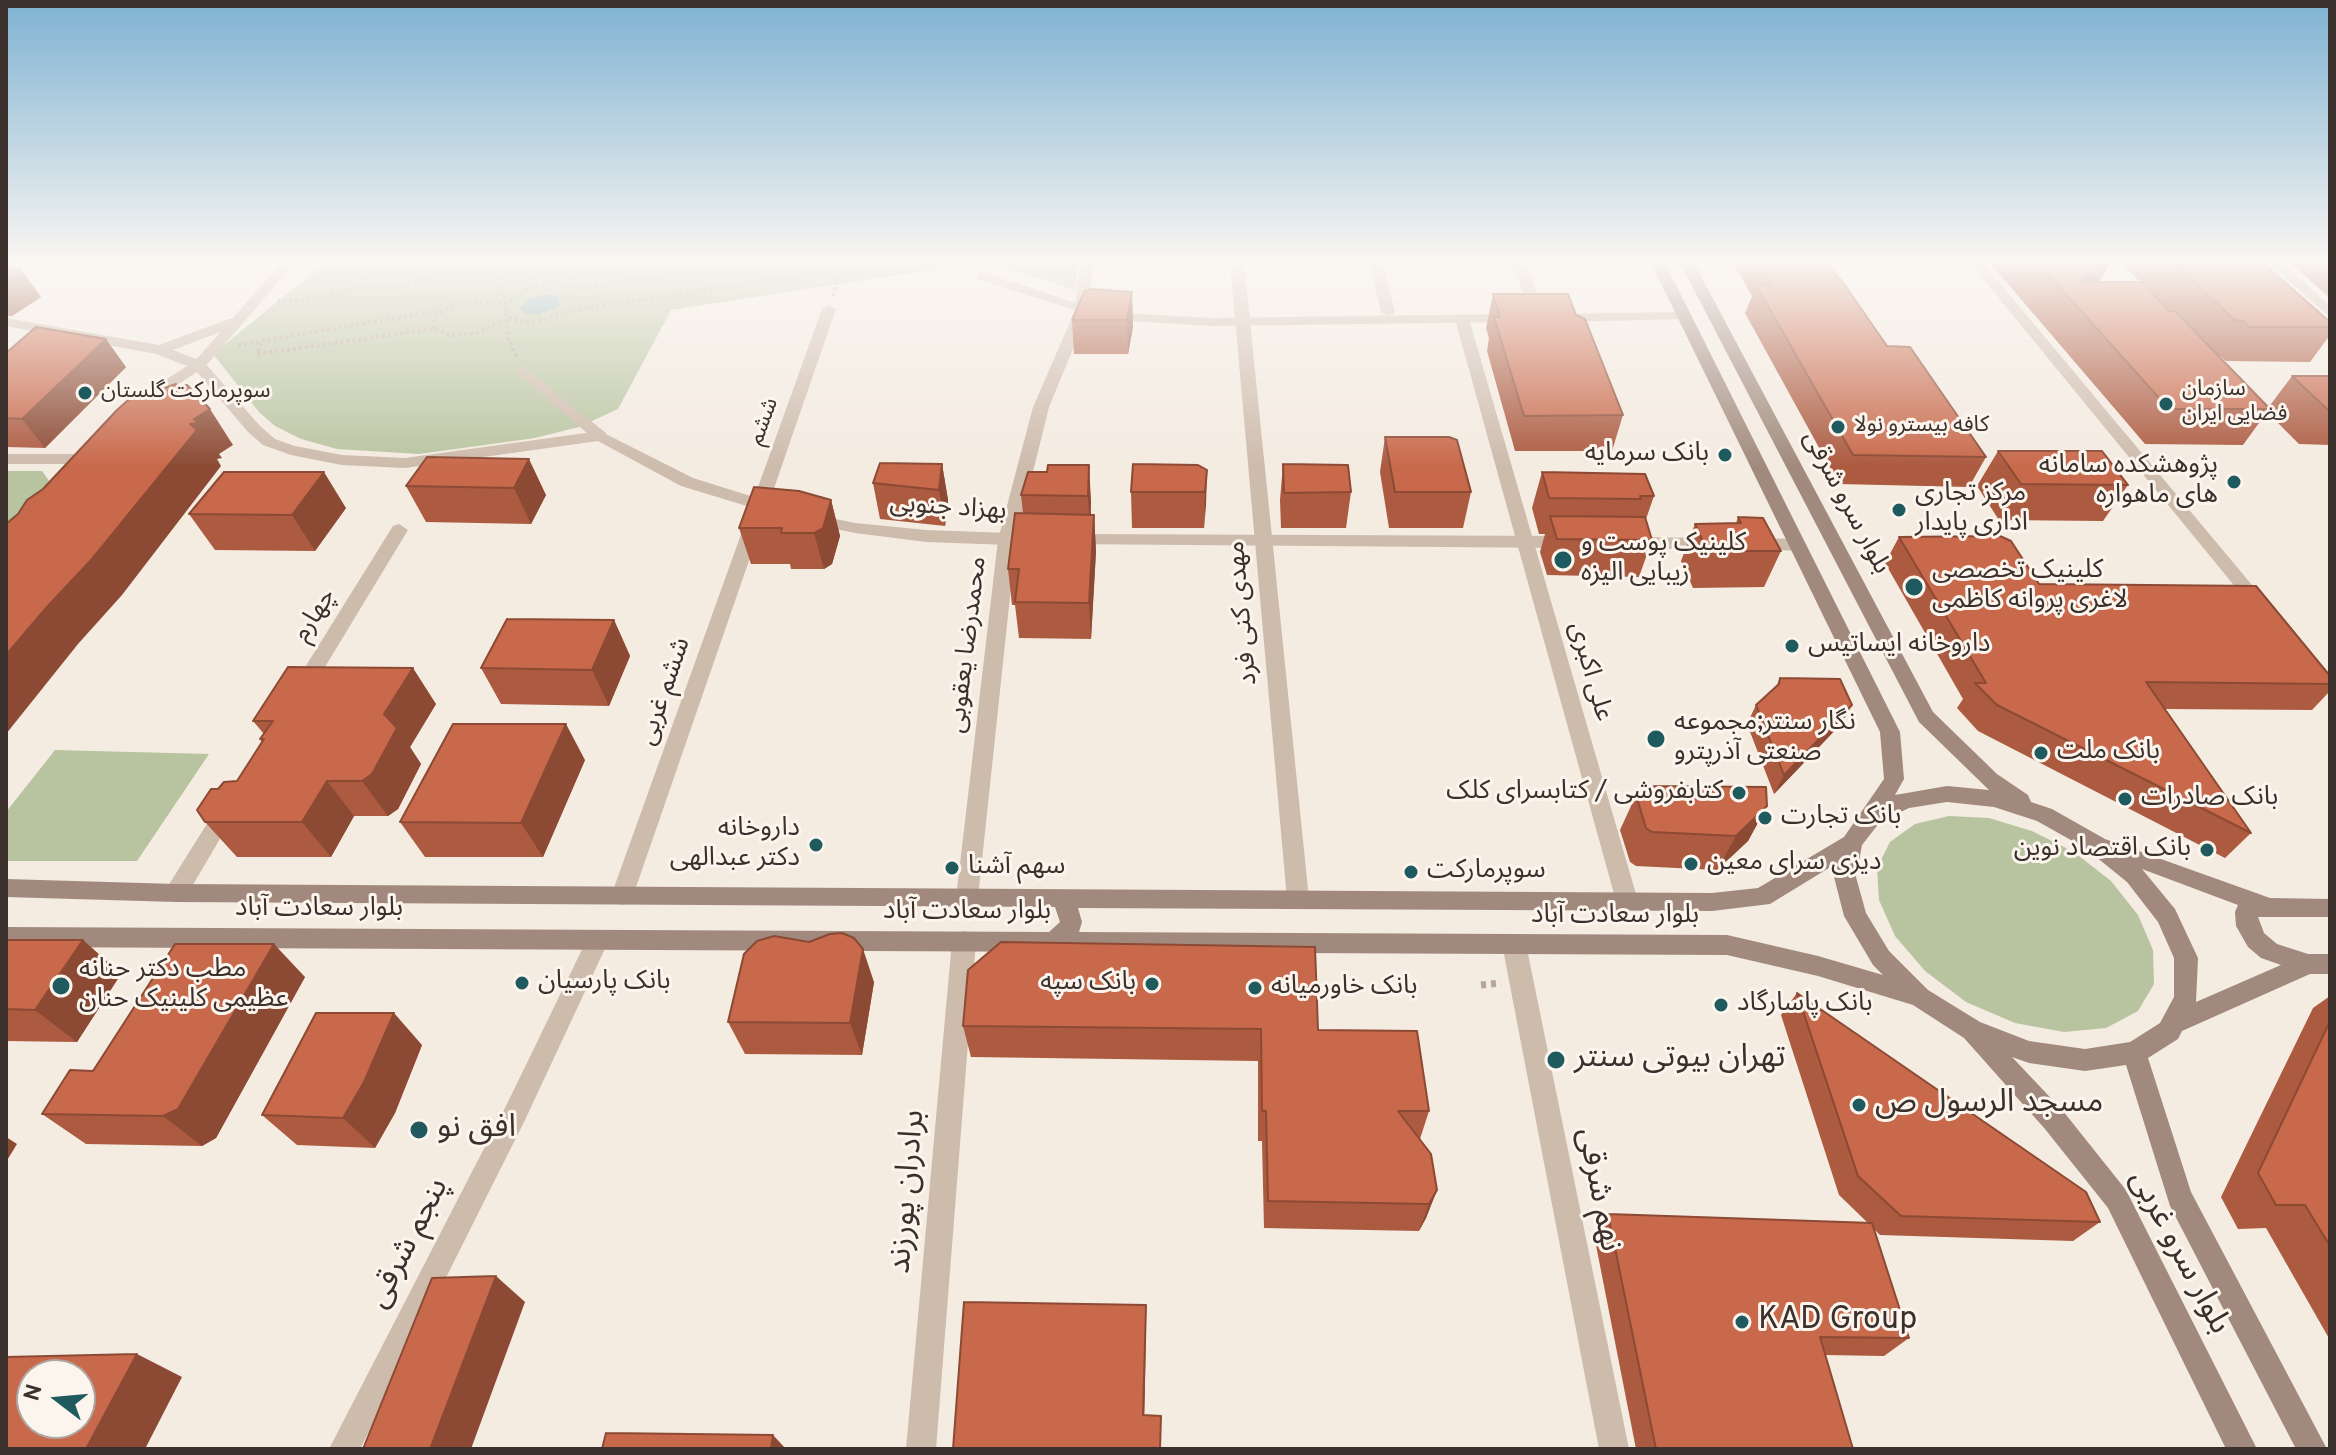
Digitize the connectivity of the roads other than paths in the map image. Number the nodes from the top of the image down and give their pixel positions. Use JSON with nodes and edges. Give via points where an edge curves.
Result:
{"nodes":[{"id":1,"x":55,"y":331,"type":"edge"},
{"id":2,"x":210,"y":331,"type":"edge"},
{"id":3,"x":227,"y":331,"type":"edge"},
{"id":4,"x":821,"y":331,"type":"edge"},
{"id":5,"x":1073,"y":331,"type":"edge"},
{"id":6,"x":1243,"y":331,"type":"edge"},
{"id":7,"x":1465,"y":331,"type":"edge"},
{"id":8,"x":1691,"y":331,"type":"edge"},
{"id":9,"x":1723,"y":331,"type":"edge"},
{"id":10,"x":2032,"y":331,"type":"edge"},
{"id":11,"x":6,"y":333,"type":"edge"},
{"id":12,"x":160,"y":350,"type":"junction"},
{"id":13,"x":199,"y":365,"type":"junction"},
{"id":14,"x":522,"y":370,"type":"road end"},
{"id":15,"x":204,"y":402,"type":"edge"},
{"id":16,"x":229,"y":402,"type":"junction"},
{"id":17,"x":154,"y":417,"type":"edge"},
{"id":18,"x":600,"y":436,"type":"junction"},
{"id":19,"x":6,"y":459,"type":"edge"},
{"id":20,"x":84,"y":482,"type":"edge"},
{"id":21,"x":759,"y":505,"type":"junction"},
{"id":22,"x":399,"y":530,"type":"dead end"},
{"id":23,"x":1007,"y":540,"type":"junction"},
{"id":24,"x":1264,"y":540,"type":"junction"},
{"id":25,"x":1525,"y":542,"type":"junction"},
{"id":26,"x":1798,"y":545,"type":"junction"},
{"id":27,"x":2269,"y":617,"type":"edge"},
{"id":28,"x":292,"y":705,"type":"edge"},
{"id":29,"x":242,"y":785,"type":"edge"},
{"id":30,"x":2044,"y":815,"type":"junction"},
{"id":31,"x":1872,"y":816,"type":"junction"},
{"id":32,"x":2093,"y":842,"type":"junction"},
{"id":33,"x":1852,"y":843,"type":"junction"},
{"id":34,"x":6,"y":888,"type":"edge"},
{"id":35,"x":176,"y":893,"type":"junction"},
{"id":36,"x":622,"y":896,"type":"junction"},
{"id":37,"x":967,"y":898,"type":"junction"},
{"id":38,"x":1064,"y":898,"type":"junction"},
{"id":39,"x":1298,"y":899,"type":"junction"},
{"id":40,"x":1627,"y":901,"type":"junction"},
{"id":41,"x":2269,"y":907,"type":"junction"},
{"id":42,"x":2330,"y":908,"type":"edge"},
{"id":43,"x":8,"y":940,"type":"edge"},
{"id":44,"x":598,"y":940,"type":"junction"},
{"id":45,"x":964,"y":941,"type":"junction"},
{"id":46,"x":1053,"y":942,"type":"junction"},
{"id":47,"x":1514,"y":944,"type":"junction"},
{"id":48,"x":2319,"y":964,"type":"edge"},
{"id":49,"x":1920,"y":997,"type":"junction"},
{"id":50,"x":2173,"y":1023,"type":"junction"},
{"id":51,"x":1971,"y":1030,"type":"junction"},
{"id":52,"x":2134,"y":1053,"type":"junction"},
{"id":53,"x":344,"y":1449,"type":"edge"},
{"id":54,"x":921,"y":1449,"type":"edge"},
{"id":55,"x":1614,"y":1449,"type":"edge"},
{"id":56,"x":2242,"y":1449,"type":"edge"},
{"id":57,"x":2312,"y":1449,"type":"edge"}],
"edges":[{"from":1,"to":12,"type":"street"},
{"from":2,"to":12,"type":"street"},
{"from":3,"to":13,"type":"street"},
{"from":4,"to":21,"type":"street","name":"ششم"},
{"from":5,"to":23,"type":"street","name":"محمدرضا یعقوبی","via":[[1041,407]]},
{"from":6,"to":24,"type":"street","name":"مهدی کنی فرد"},
{"from":7,"to":25,"type":"street","name":"علی اکبری"},
{"from":8,"to":26,"type":"main road"},
{"from":9,"to":30,"type":"main road","name":"بلوار سرو شرقی","via":[[1926,717],[1990,780]]},
{"from":10,"to":27,"type":"street"},
{"from":11,"to":13,"type":"street"},
{"from":12,"to":13,"type":"street"},
{"from":13,"to":16,"type":"street"},
{"from":13,"to":17,"type":"street"},
{"from":14,"to":18,"type":"street","name":"بهزاد جنوبی"},
{"from":15,"to":16,"type":"street"},
{"from":16,"to":18,"type":"street","via":[[278,446],[357,461],[442,460]]},
{"from":18,"to":21,"type":"street","name":"بهزاد جنوبی","via":[[687,482]]},
{"from":19,"to":20,"type":"street","via":[[109,456]]},
{"from":21,"to":23,"type":"street","name":"بهزاد جنوبی","via":[[891,533]]},
{"from":21,"to":36,"type":"street","name":"ششم غربی"},
{"from":22,"to":28,"type":"street","name":"چهارم"},
{"from":23,"to":24,"type":"street","name":"بهزاد جنوبی"},
{"from":23,"to":37,"type":"street","name":"محمدرضا یعقوبی"},
{"from":24,"to":25,"type":"street","name":"بهزاد جنوبی"},
{"from":24,"to":39,"type":"street","name":"مهدی کنی فرد"},
{"from":25,"to":26,"type":"street","name":"بهزاد جنوبی"},
{"from":25,"to":40,"type":"street","name":"علی اکبری"},
{"from":26,"to":31,"type":"main road","via":[[1890,732],[1894,779]]},
{"from":29,"to":35,"type":"street"},
{"from":30,"to":31,"type":"main road","via":[[1994,799],[1947,794],[1905,800]]},
{"from":30,"to":32,"type":"main road"},
{"from":31,"to":33,"type":"main road"},
{"from":32,"to":41,"type":"main road"},
{"from":32,"to":50,"type":"main road","via":[[2135,876],[2167,916],[2186,958],[2186,998]]},
{"from":33,"to":40,"type":"main road","name":"بلوار سعادت آباد","via":[[1762,897]]},
{"from":33,"to":49,"type":"main road","via":[[1845,877],[1855,916],[1881,958]]},
{"from":34,"to":35,"type":"main road","name":"بلوار سعادت آباد"},
{"from":35,"to":36,"type":"main road","name":"بلوار سعادت آباد"},
{"from":36,"to":37,"type":"main road","name":"بلوار سعادت آباد"},
{"from":37,"to":38,"type":"main road","name":"بلوار سعادت آباد"},
{"from":38,"to":39,"type":"main road","name":"بلوار سعادت آباد"},
{"from":38,"to":46,"type":"main road","via":[[1071,922],[1068,932]]},
{"from":39,"to":40,"type":"main road","name":"بلوار سعادت آباد"},
{"from":41,"to":42,"type":"main road"},
{"from":41,"to":48,"type":"main road","via":[[2246,912],[2256,940],[2269,951]]},
{"from":43,"to":44,"type":"main road","name":"بلوار سعادت آباد"},
{"from":44,"to":45,"type":"main road","name":"بلوار سعادت آباد"},
{"from":44,"to":53,"type":"street","name":"پنجم شرقی"},
{"from":45,"to":46,"type":"main road","name":"بلوار سعادت آباد"},
{"from":45,"to":54,"type":"street","name":"برادران پورزند"},
{"from":46,"to":47,"type":"main road","name":"بلوار سعادت آباد"},
{"from":47,"to":49,"type":"main road","name":"بلوار سعادت آباد","via":[[1727,945]]},
{"from":47,"to":55,"type":"street","name":"نهم شرقی"},
{"from":48,"to":50,"type":"main road"},
{"from":49,"to":51,"type":"main road"},
{"from":50,"to":52,"type":"main road"},
{"from":51,"to":52,"type":"main road","via":[[2029,1052],[2085,1060]]},
{"from":51,"to":56,"type":"main road","name":"بلوار سرو غربی","via":[[2117,1199]]},
{"from":52,"to":57,"type":"main road","name":"بلوار سرو غربی","via":[[2179,1197]]}]}
